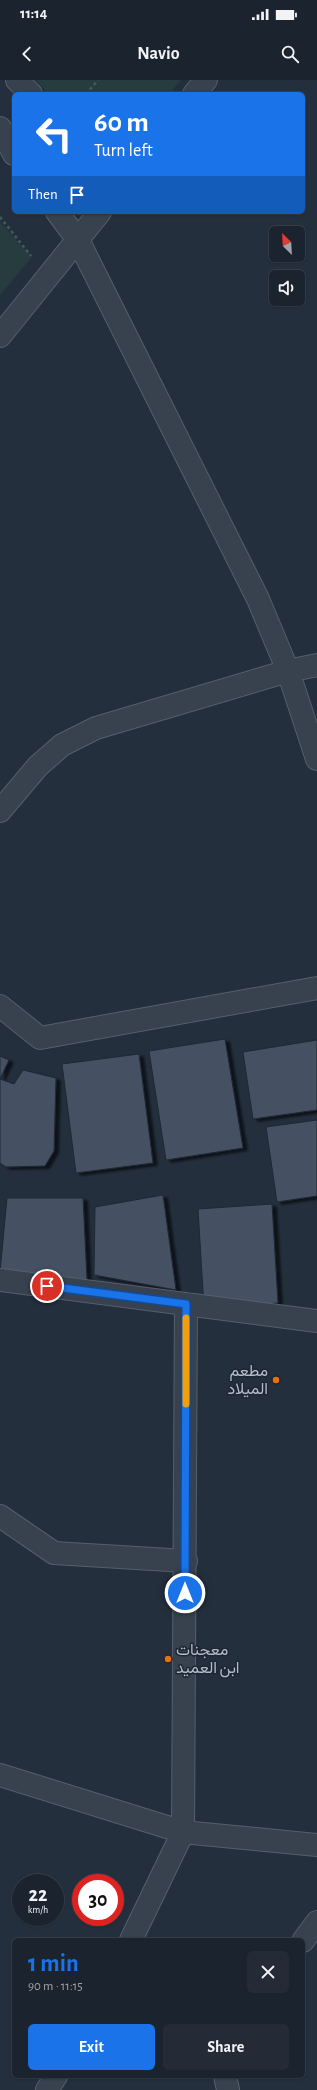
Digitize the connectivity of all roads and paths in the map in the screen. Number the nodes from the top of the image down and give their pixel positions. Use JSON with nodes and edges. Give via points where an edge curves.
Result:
{"nodes":[{"id":1,"x":17,"y":80,"type":"edge"},
{"id":2,"x":98,"y":80,"type":"edge"},
{"id":3,"x":206,"y":80,"type":"edge"},
{"id":4,"x":29,"y":92,"type":"edge"},
{"id":5,"x":88,"y":92,"type":"edge"},
{"id":6,"x":196,"y":92,"type":"edge"},
{"id":7,"x":0,"y":128,"type":"edge"},
{"id":8,"x":12,"y":150,"type":"edge"},
{"id":9,"x":58,"y":214,"type":"edge"},
{"id":10,"x":98,"y":214,"type":"edge"},
{"id":11,"x":0,"y":217,"type":"edge"},
{"id":12,"x":78,"y":240,"type":"junction"},
{"id":13,"x":48,"y":276,"type":"junction"},
{"id":14,"x":0,"y":336,"type":"edge"},
{"id":15,"x":317,"y":665,"type":"edge"},
{"id":16,"x":288,"y":671,"type":"junction"},
{"id":17,"x":317,"y":759,"type":"edge"},
{"id":18,"x":0,"y":811,"type":"edge"},
{"id":19,"x":317,"y":988,"type":"edge"},
{"id":20,"x":0,"y":1006,"type":"edge"},
{"id":21,"x":0,"y":1280,"type":"edge"},
{"id":22,"x":186,"y":1304,"type":"junction"},
{"id":23,"x":317,"y":1321,"type":"edge"},
{"id":24,"x":0,"y":1516,"type":"edge"},
{"id":25,"x":186,"y":1561,"type":"junction"},
{"id":26,"x":0,"y":1774,"type":"edge"},
{"id":27,"x":183,"y":1832,"type":"junction"},
{"id":28,"x":317,"y":1845,"type":"edge"},
{"id":29,"x":317,"y":1922,"type":"edge"},
{"id":30,"x":132,"y":1938,"type":"edge"},
{"id":31,"x":305,"y":1938,"type":"edge"},
{"id":32,"x":55,"y":2078,"type":"edge"},
{"id":33,"x":225,"y":2078,"type":"edge"},
{"id":34,"x":47,"y":2090,"type":"edge"},
{"id":35,"x":228,"y":2090,"type":"edge"}],
"edges":[{"from":1,"to":4,"type":"street"},
{"from":2,"to":5,"type":"path"},
{"from":3,"to":6,"type":"street"},
{"from":7,"to":8,"type":"street"},
{"from":9,"to":12,"type":"street"},
{"from":10,"to":12,"type":"street"},
{"from":11,"to":13,"type":"path"},
{"from":12,"to":13,"type":"street"},
{"from":12,"to":16,"type":"street","via":[[258,599]]},
{"from":13,"to":14,"type":"street"},
{"from":15,"to":16,"type":"street"},
{"from":16,"to":17,"type":"street"},
{"from":16,"to":18,"type":"street","via":[[96,728],[62,745],[38,766]]},
{"from":19,"to":20,"type":"street","via":[[40,1038]]},
{"from":21,"to":22,"type":"street"},
{"from":22,"to":23,"type":"street"},
{"from":22,"to":25,"type":"street"},
{"from":24,"to":25,"type":"street","via":[[54,1553]]},
{"from":25,"to":27,"type":"street"},
{"from":26,"to":27,"type":"street"},
{"from":27,"to":28,"type":"street"},
{"from":27,"to":30,"type":"street"},
{"from":29,"to":31,"type":"street"},
{"from":32,"to":34,"type":"street"},
{"from":33,"to":35,"type":"street"}]}
